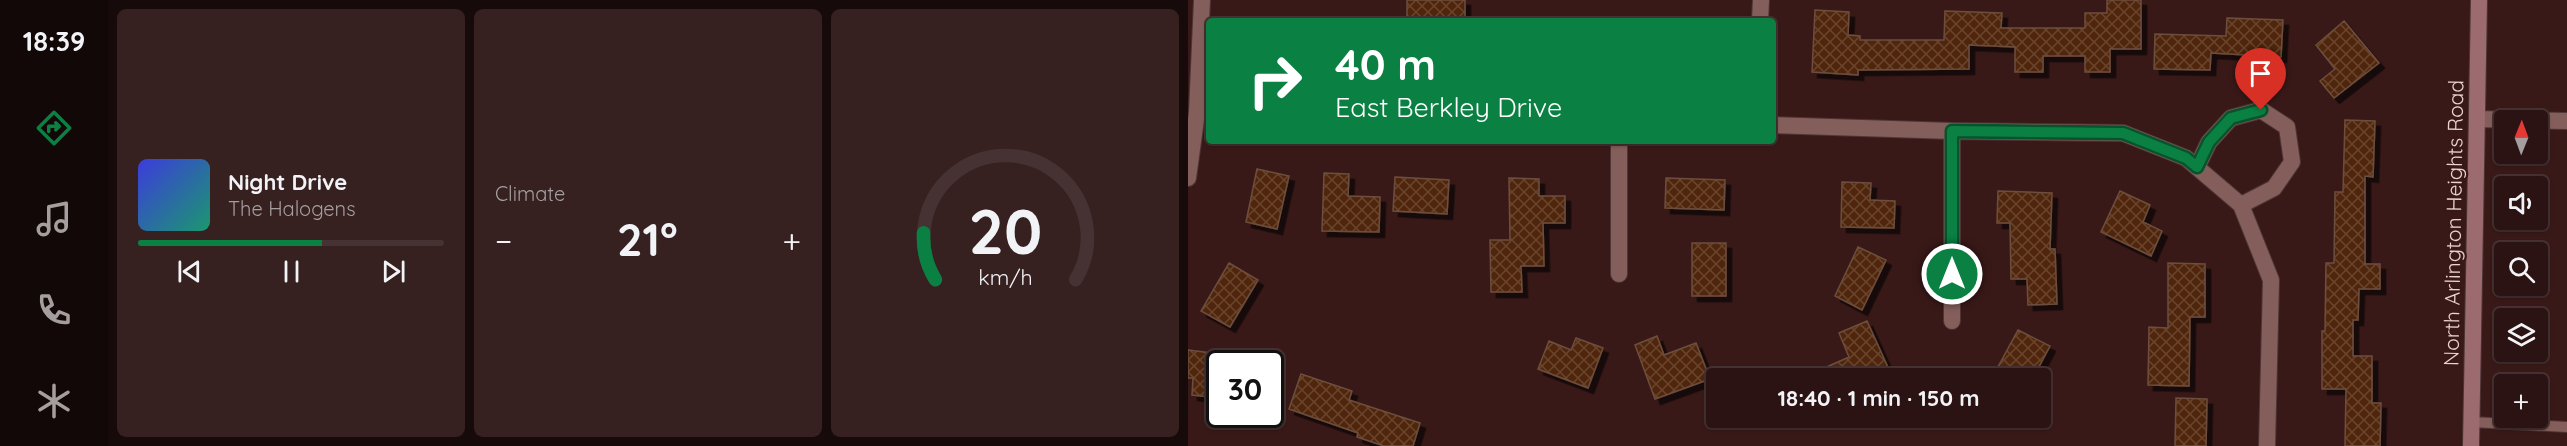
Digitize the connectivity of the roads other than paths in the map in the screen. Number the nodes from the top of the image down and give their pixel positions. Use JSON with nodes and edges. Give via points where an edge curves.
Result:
{"nodes":[{"id":1,"x":1202,"y":0,"type":"edge"},
{"id":2,"x":1761,"y":0,"type":"edge"},
{"id":3,"x":2479,"y":0,"type":"edge"},
{"id":4,"x":1760,"y":18,"type":"edge"},
{"id":5,"x":1198,"y":112,"type":"edge"},
{"id":6,"x":2477,"y":118,"type":"junction"},
{"id":7,"x":2567,"y":121,"type":"edge"},
{"id":8,"x":1776,"y":124,"type":"edge"},
{"id":9,"x":1952,"y":131,"type":"junction"},
{"id":10,"x":1619,"y":144,"type":"edge"},
{"id":11,"x":2197,"y":167,"type":"junction"},
{"id":12,"x":1188,"y":178,"type":"edge"},
{"id":13,"x":2241,"y":204,"type":"junction"},
{"id":14,"x":1619,"y":274,"type":"dead end"},
{"id":15,"x":1952,"y":321,"type":"dead end"},
{"id":16,"x":2472,"y":422,"type":"junction"},
{"id":17,"x":2567,"y":427,"type":"edge"},
{"id":18,"x":2267,"y":446,"type":"edge"},
{"id":19,"x":2471,"y":446,"type":"edge"}],
"edges":[{"from":1,"to":5,"type":"street"},
{"from":2,"to":4,"type":"street"},
{"from":3,"to":6,"type":"main road","name":"North Arlington Heights Road"},
{"from":5,"to":12,"type":"street"},
{"from":6,"to":7,"type":"street"},
{"from":6,"to":16,"type":"main road","name":"North Arlington Heights Road"},
{"from":8,"to":9,"type":"street"},
{"from":9,"to":11,"type":"street","via":[[2123,133],[2186,158]]},
{"from":9,"to":15,"type":"street"},
{"from":10,"to":14,"type":"street"},
{"from":11,"to":13,"type":"street"},
{"from":11,"to":13,"type":"street","via":[[2209,142],[2231,118],[2261,110],[2287,128],[2292,162],[2274,188]]},
{"from":13,"to":18,"type":"street","via":[[2271,280]]},
{"from":16,"to":17,"type":"lane"},
{"from":16,"to":19,"type":"main road","name":"North Arlington Heights Road"}]}
